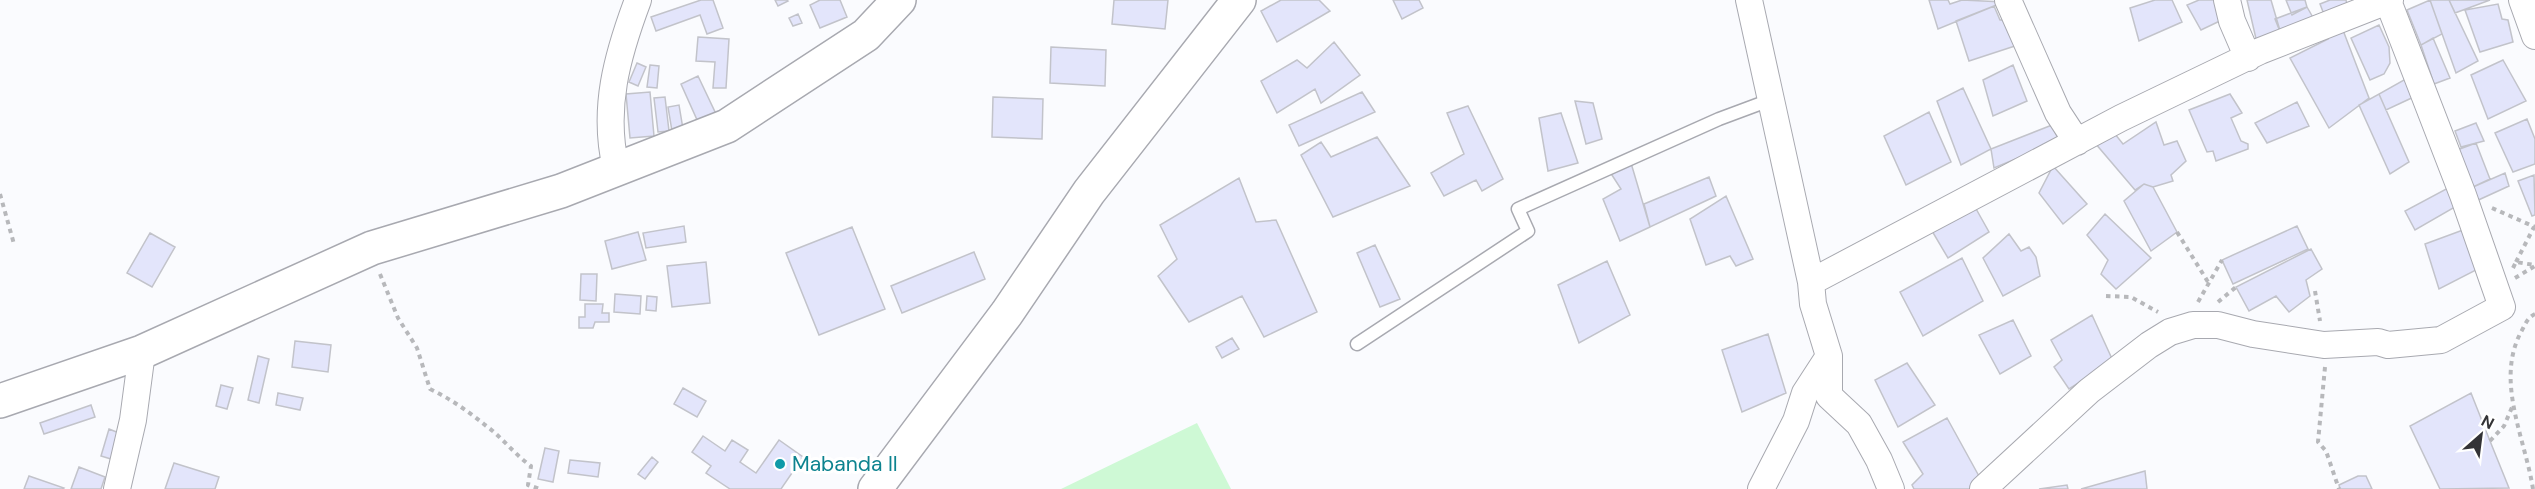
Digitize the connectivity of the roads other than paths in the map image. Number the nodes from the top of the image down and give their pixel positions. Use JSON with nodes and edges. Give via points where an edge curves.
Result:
{"nodes":[{"id":1,"x":638,"y":0,"type":"edge"},
{"id":2,"x":899,"y":0,"type":"edge"},
{"id":3,"x":1239,"y":0,"type":"edge"},
{"id":4,"x":1749,"y":0,"type":"edge"},
{"id":5,"x":2008,"y":0,"type":"edge"},
{"id":6,"x":2227,"y":0,"type":"edge"},
{"id":7,"x":2389,"y":0,"type":"edge"},
{"id":8,"x":2522,"y":0,"type":"edge"},
{"id":9,"x":2535,"y":36,"type":"edge"},
{"id":10,"x":2248,"y":58,"type":"junction"},
{"id":11,"x":1770,"y":100,"type":"junction"},
{"id":12,"x":2077,"y":142,"type":"junction"},
{"id":13,"x":616,"y":168,"type":"junction"},
{"id":14,"x":1811,"y":282,"type":"junction"},
{"id":15,"x":1357,"y":344,"type":"dead end"},
{"id":16,"x":142,"y":352,"type":"junction"},
{"id":17,"x":1829,"y":356,"type":"junction"},
{"id":18,"x":0,"y":401,"type":"edge"},
{"id":19,"x":117,"y":489,"type":"edge"},
{"id":20,"x":875,"y":489,"type":"edge"},
{"id":21,"x":1761,"y":489,"type":"edge"},
{"id":22,"x":1891,"y":489,"type":"edge"},
{"id":23,"x":1983,"y":489,"type":"edge"}],
"edges":[{"from":1,"to":13,"type":"street","via":[[609,105],[611,151]]},
{"from":2,"to":13,"type":"highway","via":[[866,35],[727,126]]},
{"from":3,"to":20,"type":"highway","via":[[1089,192],[1007,313]]},
{"from":4,"to":11,"type":"street"},
{"from":5,"to":12,"type":"street","via":[[2058,113]]},
{"from":6,"to":10,"type":"street"},
{"from":7,"to":10,"type":"street"},
{"from":7,"to":23,"type":"street","via":[[2502,307],[2441,340],[2388,345],[2324,345],[2218,325],[2193,325],[2175,331],[2149,345],[2089,391]]},
{"from":8,"to":9,"type":"street"},
{"from":10,"to":12,"type":"street"},
{"from":11,"to":14,"type":"street"},
{"from":11,"to":15,"type":"lane","via":[[1518,209],[1528,231]]},
{"from":12,"to":14,"type":"street"},
{"from":13,"to":16,"type":"highway","via":[[561,191],[372,248]]},
{"from":14,"to":17,"type":"street","via":[[1813,304]]},
{"from":16,"to":18,"type":"highway"},
{"from":16,"to":19,"type":"street","via":[[133,420]]},
{"from":17,"to":21,"type":"street","via":[[1805,393],[1796,421]]},
{"from":17,"to":22,"type":"street","via":[[1829,396],[1859,424]]}]}
